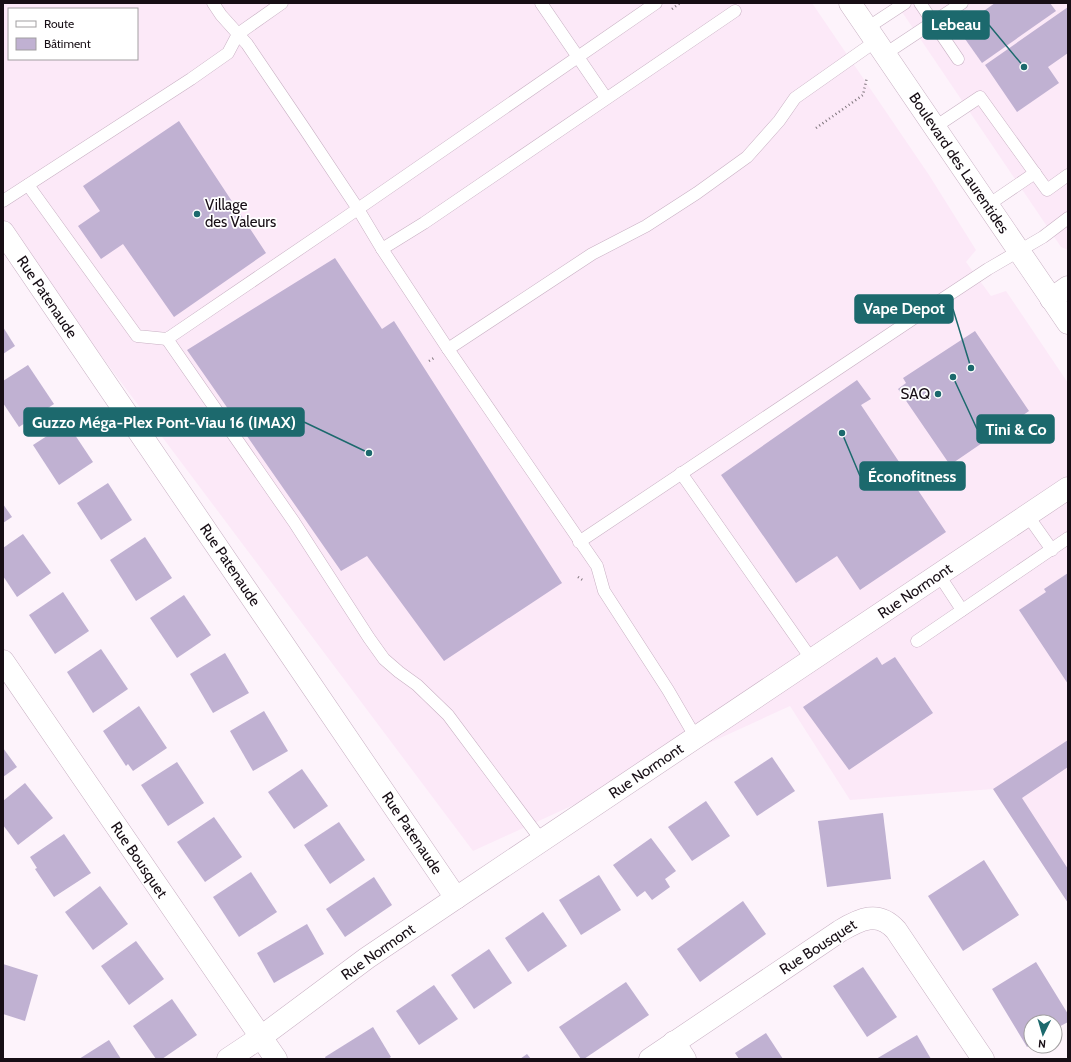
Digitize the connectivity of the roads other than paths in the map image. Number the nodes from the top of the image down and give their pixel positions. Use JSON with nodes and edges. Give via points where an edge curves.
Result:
{"nodes":[{"id":1,"x":213,"y":3,"type":"edge"},
{"id":2,"x":282,"y":3,"type":"edge"},
{"id":3,"x":541,"y":3,"type":"edge"},
{"id":4,"x":656,"y":3,"type":"edge"},
{"id":5,"x":850,"y":3,"type":"edge"},
{"id":6,"x":906,"y":3,"type":"edge"},
{"id":7,"x":920,"y":3,"type":"edge"},
{"id":8,"x":962,"y":3,"type":"edge"},
{"id":9,"x":735,"y":11,"type":"dead end"},
{"id":10,"x":933,"y":22,"type":"junction"},
{"id":11,"x":238,"y":34,"type":"junction"},
{"id":12,"x":876,"y":41,"type":"junction"},
{"id":13,"x":578,"y":57,"type":"junction"},
{"id":14,"x":958,"y":59,"type":"dead end"},
{"id":15,"x":606,"y":98,"type":"junction"},
{"id":16,"x":935,"y":127,"type":"junction"},
{"id":17,"x":1035,"y":173,"type":"junction"},
{"id":18,"x":1068,"y":175,"type":"edge"},
{"id":19,"x":28,"y":185,"type":"junction"},
{"id":20,"x":3,"y":201,"type":"edge"},
{"id":21,"x":988,"y":205,"type":"junction"},
{"id":22,"x":358,"y":209,"type":"junction"},
{"id":23,"x":1068,"y":218,"type":"edge"},
{"id":24,"x":3,"y":232,"type":"edge"},
{"id":25,"x":382,"y":249,"type":"junction"},
{"id":26,"x":1020,"y":251,"type":"junction"},
{"id":27,"x":1060,"y":293,"type":"edge"},
{"id":28,"x":1068,"y":323,"type":"edge"},
{"id":29,"x":167,"y":339,"type":"junction"},
{"id":30,"x":448,"y":349,"type":"junction"},
{"id":31,"x":681,"y":473,"type":"junction"},
{"id":32,"x":1068,"y":488,"type":"edge"},
{"id":33,"x":1028,"y":516,"type":"junction"},
{"id":34,"x":1068,"y":538,"type":"edge"},
{"id":35,"x":579,"y":542,"type":"junction"},
{"id":36,"x":1052,"y":550,"type":"junction"},
{"id":37,"x":939,"y":575,"type":"junction"},
{"id":38,"x":962,"y":610,"type":"junction"},
{"id":39,"x":916,"y":641,"type":"dead end"},
{"id":40,"x":812,"y":660,"type":"junction"},
{"id":41,"x":3,"y":661,"type":"edge"},
{"id":42,"x":696,"y":738,"type":"junction"},
{"id":43,"x":542,"y":841,"type":"junction"},
{"id":44,"x":456,"y":898,"type":"junction"},
{"id":45,"x":261,"y":1037,"type":"junction"},
{"id":46,"x":679,"y":1051,"type":"edge"},
{"id":47,"x":228,"y":1059,"type":"edge"},
{"id":48,"x":276,"y":1059,"type":"edge"},
{"id":49,"x":650,"y":1059,"type":"edge"},
{"id":50,"x":983,"y":1059,"type":"edge"}],
"edges":[{"from":1,"to":11,"type":"lane"},
{"from":2,"to":11,"type":"lane"},
{"from":3,"to":13,"type":"lane"},
{"from":4,"to":13,"type":"lane"},
{"from":5,"to":12,"type":"street","name":"Boulevard des Laurentides"},
{"from":6,"to":12,"type":"lane"},
{"from":7,"to":10,"type":"lane"},
{"from":8,"to":10,"type":"lane"},
{"from":9,"to":15,"type":"lane"},
{"from":10,"to":12,"type":"lane"},
{"from":10,"to":14,"type":"lane"},
{"from":11,"to":19,"type":"lane","via":[[228,53]]},
{"from":11,"to":22,"type":"lane"},
{"from":12,"to":16,"type":"street","name":"Boulevard des Laurentides"},
{"from":12,"to":30,"type":"lane","via":[[795,98],[779,122],[747,157],[697,193],[646,226],[592,254]]},
{"from":13,"to":15,"type":"lane"},
{"from":13,"to":22,"type":"lane"},
{"from":15,"to":25,"type":"lane"},
{"from":16,"to":17,"type":"lane","via":[[980,97]]},
{"from":16,"to":21,"type":"street","name":"Boulevard des Laurentides"},
{"from":17,"to":18,"type":"lane","via":[[1047,190]]},
{"from":17,"to":21,"type":"lane"},
{"from":19,"to":20,"type":"lane"},
{"from":19,"to":29,"type":"lane","via":[[138,336]]},
{"from":21,"to":26,"type":"street","name":"Boulevard des Laurentides"},
{"from":22,"to":25,"type":"lane"},
{"from":22,"to":29,"type":"lane"},
{"from":23,"to":26,"type":"lane"},
{"from":24,"to":44,"type":"street","name":"Rue Patenaude"},
{"from":25,"to":30,"type":"lane"},
{"from":26,"to":27,"type":"street","name":"Boulevard des Laurentides"},
{"from":26,"to":31,"type":"lane","via":[[942,299]]},
{"from":27,"to":28,"type":"street","name":"Boulevard des Laurentides"},
{"from":29,"to":43,"type":"lane","via":[[294,522],[384,659],[416,684],[448,715]]},
{"from":30,"to":35,"type":"lane"},
{"from":31,"to":35,"type":"lane"},
{"from":31,"to":40,"type":"lane"},
{"from":32,"to":33,"type":"street","name":"Rue Normont"},
{"from":33,"to":36,"type":"lane"},
{"from":33,"to":37,"type":"street","name":"Rue Normont"},
{"from":34,"to":36,"type":"lane"},
{"from":35,"to":42,"type":"lane","via":[[597,566],[604,591]]},
{"from":36,"to":38,"type":"lane"},
{"from":37,"to":38,"type":"lane"},
{"from":37,"to":40,"type":"street","name":"Rue Normont"},
{"from":38,"to":39,"type":"lane"},
{"from":40,"to":42,"type":"street","name":"Rue Normont"},
{"from":41,"to":45,"type":"street","name":"Rue Bousquet"},
{"from":42,"to":43,"type":"street","name":"Rue Normont"},
{"from":43,"to":44,"type":"street","name":"Rue Normont"},
{"from":44,"to":45,"type":"street","name":"Rue Normont","via":[[368,958]]},
{"from":45,"to":47,"type":"street","name":"Rue Normont"},
{"from":45,"to":48,"type":"street","name":"Rue Bousquet"},
{"from":46,"to":49,"type":"street","name":"Rue Bousquet"},
{"from":46,"to":50,"type":"street","name":"Rue Bousquet","via":[[840,931],[857,921],[878,918],[885,920],[896,930]]}]}
